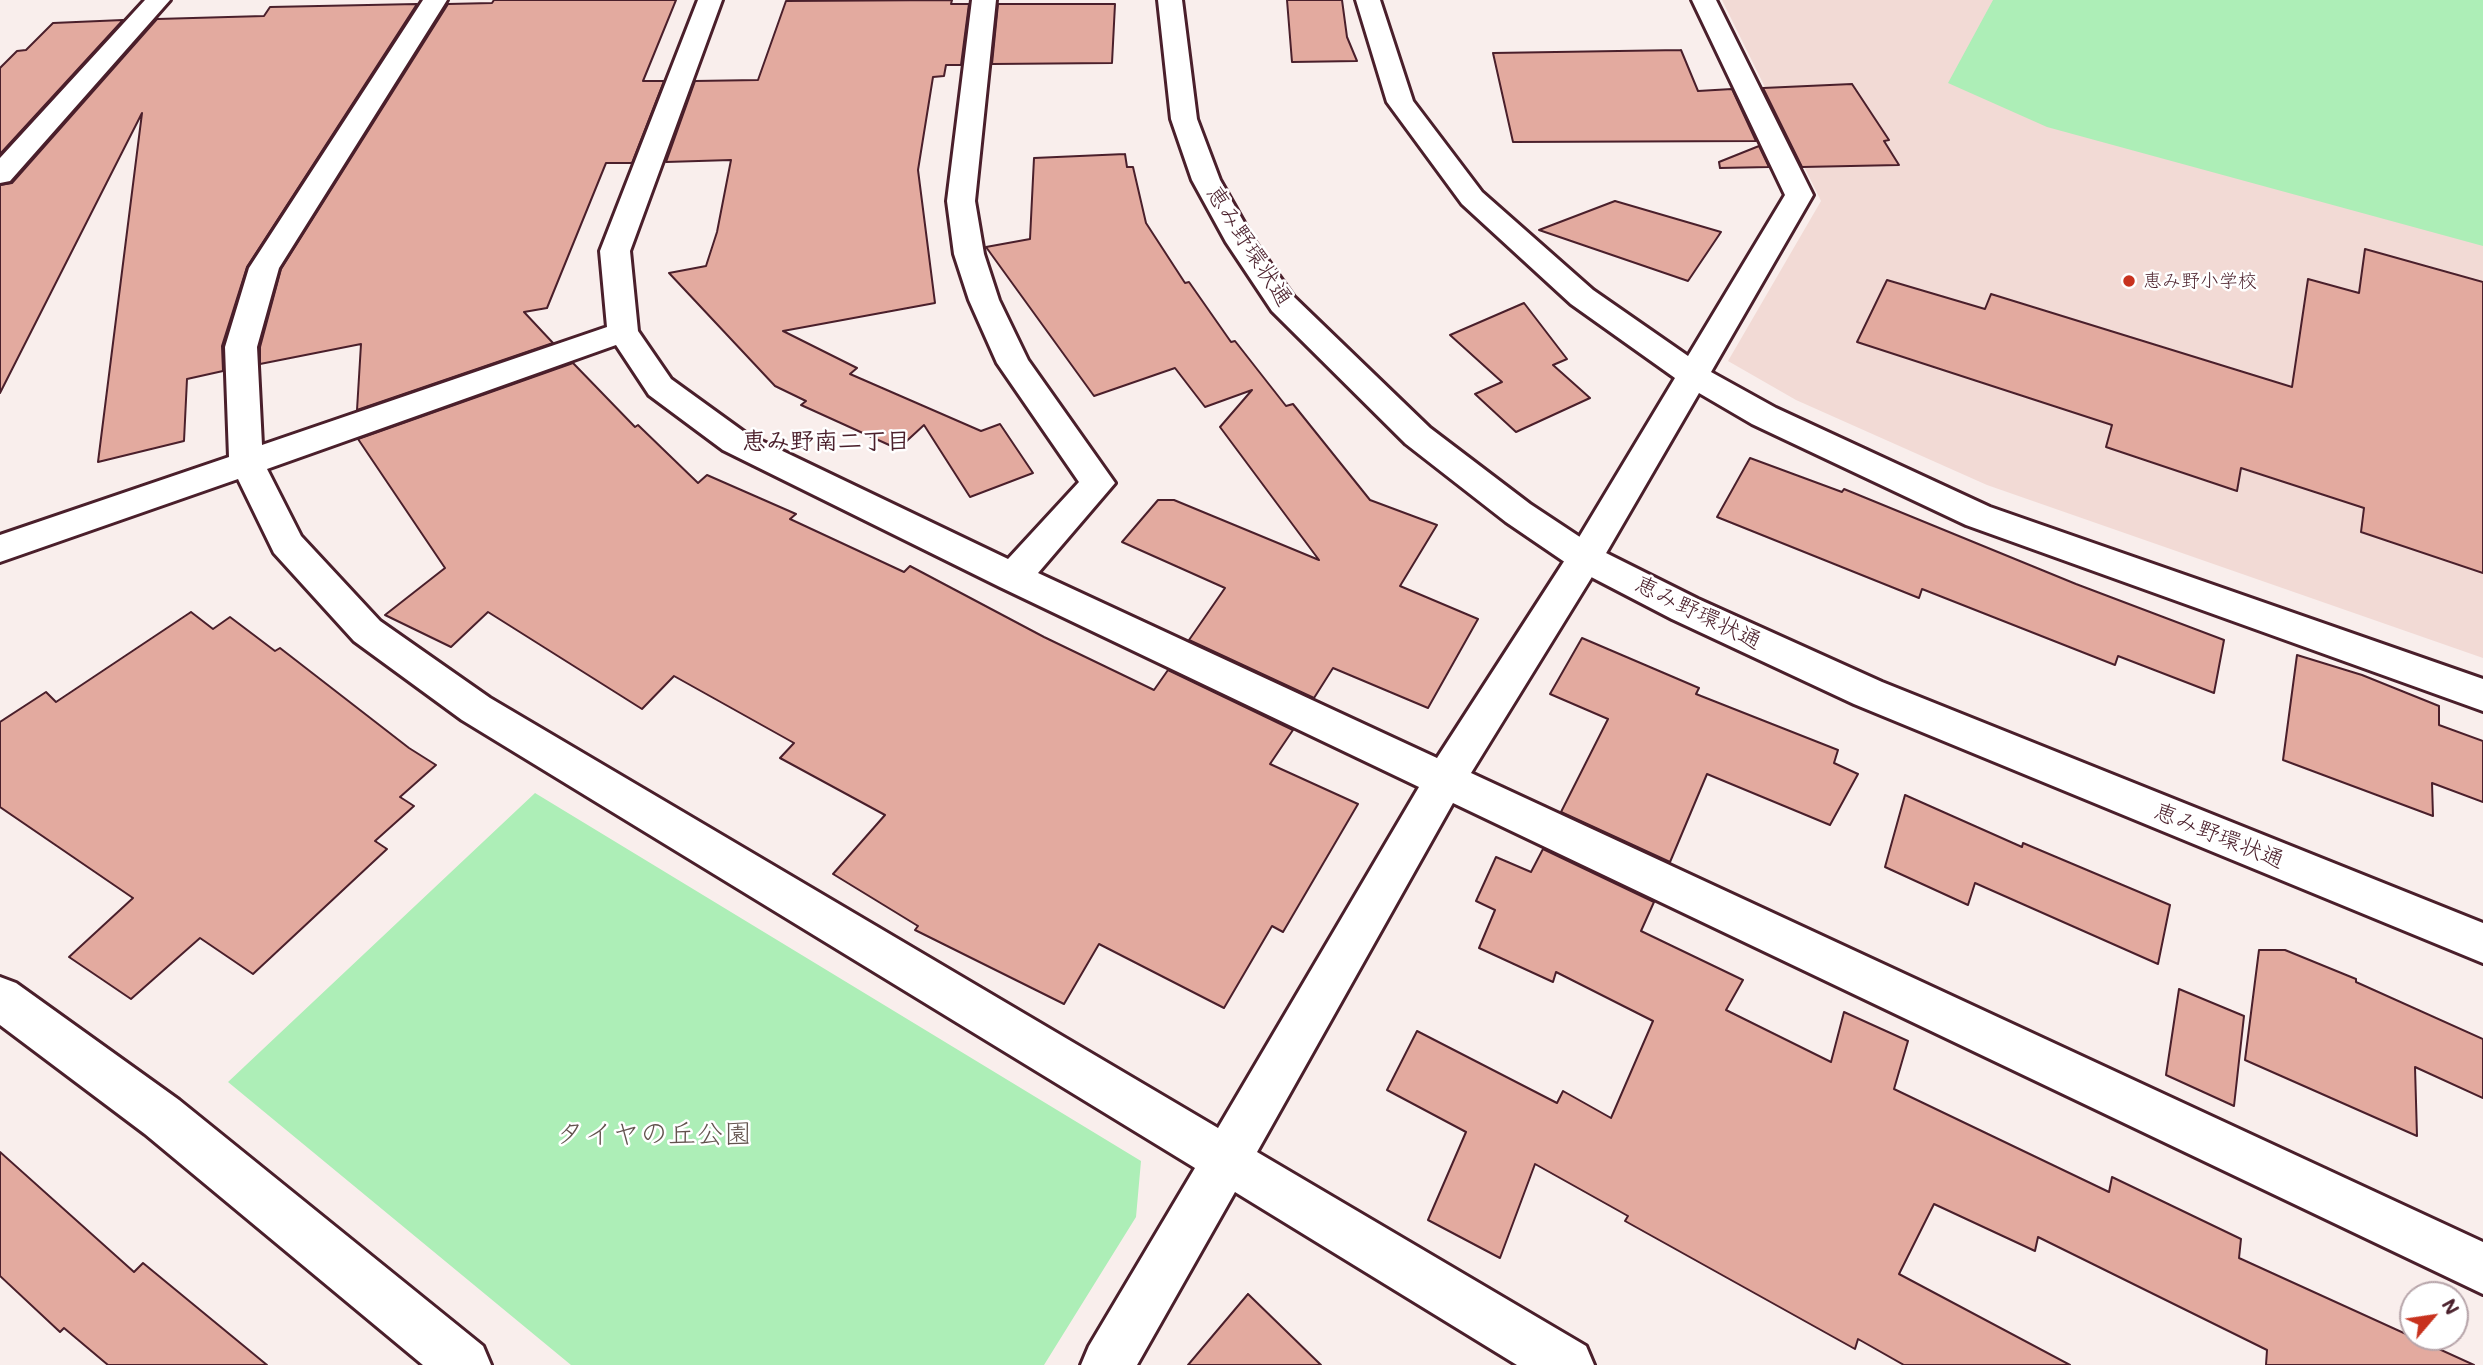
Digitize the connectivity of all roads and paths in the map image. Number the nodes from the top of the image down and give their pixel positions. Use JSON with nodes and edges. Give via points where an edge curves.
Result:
{"nodes":[{"id":1,"x":158,"y":0,"type":"edge"},
{"id":2,"x":435,"y":0,"type":"edge"},
{"id":3,"x":710,"y":0,"type":"edge"},
{"id":4,"x":984,"y":0,"type":"edge"},
{"id":5,"x":1170,"y":0,"type":"edge"},
{"id":6,"x":1368,"y":0,"type":"edge"},
{"id":7,"x":1704,"y":0,"type":"edge"},
{"id":8,"x":0,"y":175,"type":"edge"},
{"id":9,"x":623,"y":332,"type":"junction"},
{"id":10,"x":1694,"y":376,"type":"junction"},
{"id":11,"x":246,"y":461,"type":"junction"},
{"id":12,"x":0,"y":549,"type":"edge"},
{"id":13,"x":1585,"y":558,"type":"junction"},
{"id":14,"x":1013,"y":577,"type":"junction"},
{"id":15,"x":2483,"y":695,"type":"edge"},
{"id":16,"x":1445,"y":780,"type":"junction"},
{"id":17,"x":2483,"y":943,"type":"edge"},
{"id":18,"x":0,"y":999,"type":"edge"},
{"id":19,"x":1226,"y":1162,"type":"junction"},
{"id":20,"x":2483,"y":1268,"type":"edge"},
{"id":21,"x":464,"y":1365,"type":"edge"},
{"id":22,"x":1108,"y":1365,"type":"edge"},
{"id":23,"x":1567,"y":1365,"type":"edge"}],
"edges":[{"from":1,"to":8,"type":"street"},
{"from":2,"to":11,"type":"street","via":[[264,268],[242,347]]},
{"from":3,"to":9,"type":"street","via":[[615,251]]},
{"from":4,"to":14,"type":"street","via":[[961,201],[969,254],[1013,363],[1098,483]]},
{"from":5,"to":13,"type":"street","name":"恵み野環状通","via":[[1184,120],[1206,180],[1283,304],[1418,436]]},
{"from":6,"to":10,"type":"street","via":[[1400,102],[1472,198],[1582,297]]},
{"from":7,"to":10,"type":"street","via":[[1799,195]]},
{"from":9,"to":11,"type":"street"},
{"from":9,"to":14,"type":"street","via":[[660,387],[735,442]]},
{"from":10,"to":13,"type":"street"},
{"from":10,"to":15,"type":"street","via":[[1764,416],[1978,516]]},
{"from":11,"to":12,"type":"street"},
{"from":11,"to":19,"type":"street","via":[[287,544],[377,639],[476,709]]},
{"from":13,"to":16,"type":"street"},
{"from":13,"to":17,"type":"street","name":"恵み野環状通","via":[[1868,693]]},
{"from":14,"to":16,"type":"street"},
{"from":16,"to":19,"type":"street"},
{"from":16,"to":20,"type":"street"},
{"from":18,"to":21,"type":"street","via":[[162,1117]]},
{"from":19,"to":22,"type":"street"},
{"from":19,"to":23,"type":"street"}]}
